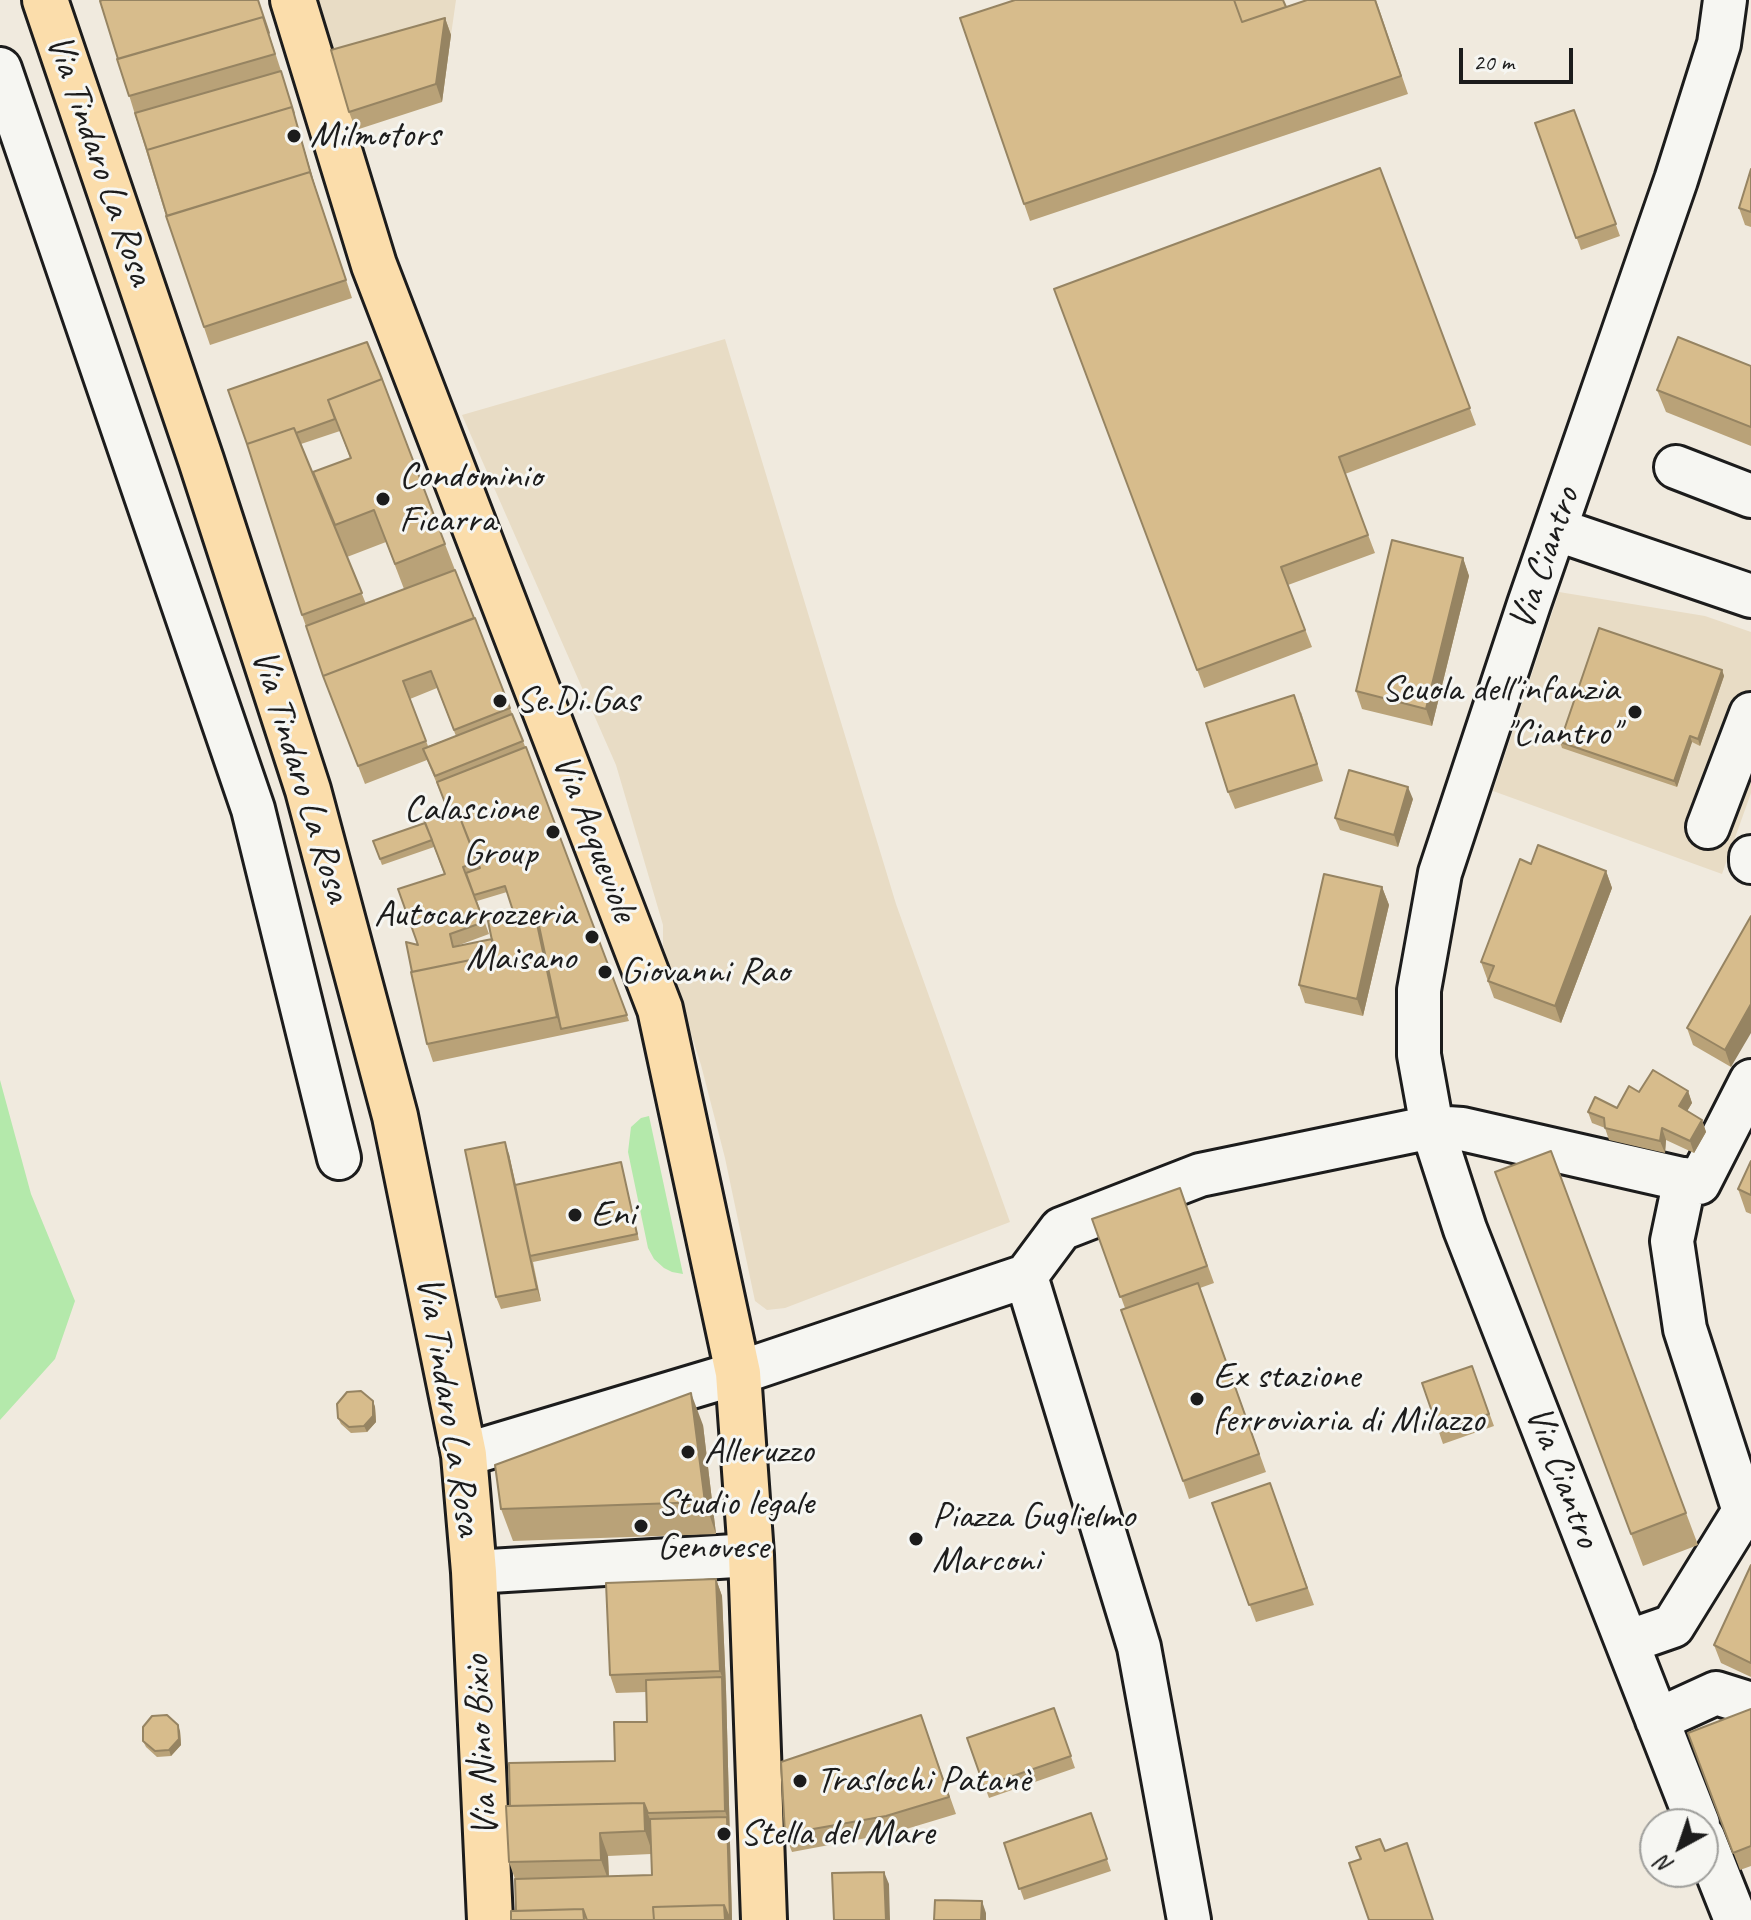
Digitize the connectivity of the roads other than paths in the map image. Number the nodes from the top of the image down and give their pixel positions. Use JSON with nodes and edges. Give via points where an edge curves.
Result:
{"nodes":[{"id":1,"x":45,"y":0,"type":"edge"},
{"id":2,"x":293,"y":0,"type":"edge"},
{"id":3,"x":1725,"y":0,"type":"edge"},
{"id":4,"x":0,"y":69,"type":"edge"},
{"id":5,"x":1676,"y":467,"type":"dead end"},
{"id":6,"x":1751,"y":496,"type":"edge"},
{"id":7,"x":1555,"y":529,"type":"junction"},
{"id":8,"x":1751,"y":596,"type":"edge"},
{"id":9,"x":1751,"y":714,"type":"edge"},
{"id":10,"x":1708,"y":827,"type":"dead end"},
{"id":11,"x":1751,"y":1081,"type":"edge"},
{"id":12,"x":1432,"y":1127,"type":"junction"},
{"id":13,"x":339,"y":1158,"type":"dead end"},
{"id":14,"x":1685,"y":1179,"type":"junction"},
{"id":15,"x":1026,"y":1276,"type":"junction"},
{"id":16,"x":738,"y":1373,"type":"junction"},
{"id":17,"x":464,"y":1455,"type":"junction"},
{"id":18,"x":751,"y":1555,"type":"junction"},
{"id":19,"x":474,"y":1572,"type":"junction"},
{"id":20,"x":1627,"y":1642,"type":"junction"},
{"id":21,"x":1751,"y":1704,"type":"edge"},
{"id":22,"x":1657,"y":1720,"type":"junction"},
{"id":23,"x":1692,"y":1808,"type":"edge"},
{"id":24,"x":1719,"y":1869,"type":"edge"},
{"id":25,"x":1739,"y":1908,"type":"edge"},
{"id":26,"x":490,"y":1920,"type":"edge"},
{"id":27,"x":764,"y":1920,"type":"edge"},
{"id":28,"x":1189,"y":1920,"type":"edge"}],
"edges":[{"from":1,"to":17,"type":"main road","name":"Via Tindaro La Rosa","via":[[308,790],[395,1116]]},
{"from":2,"to":16,"type":"main road","name":"Via Acqueviole","via":[[374,265],[660,1009]]},
{"from":3,"to":7,"type":"street","name":"Via Ciantro","via":[[1719,44],[1676,180]]},
{"from":4,"to":13,"type":"street","via":[[253,809]]},
{"from":5,"to":6,"type":"street"},
{"from":7,"to":8,"type":"street"},
{"from":7,"to":12,"type":"street","name":"Via Ciantro","via":[[1440,873],[1419,990],[1419,1055]]},
{"from":9,"to":10,"type":"street"},
{"from":11,"to":14,"type":"street","via":[[1699,1183]]},
{"from":12,"to":14,"type":"street","via":[[1462,1129]]},
{"from":12,"to":15,"type":"street","via":[[1200,1175],[1061,1229]]},
{"from":12,"to":20,"type":"street","name":"Via Ciantro","via":[[1465,1229]]},
{"from":14,"to":20,"type":"street","via":[[1672,1241],[1685,1329],[1744,1511],[1673,1626]]},
{"from":15,"to":16,"type":"street"},
{"from":15,"to":28,"type":"street","via":[[1139,1647]]},
{"from":16,"to":17,"type":"street"},
{"from":16,"to":18,"type":"main road","name":"Via Acqueviole"},
{"from":17,"to":19,"type":"main road","name":"Via Tindaro La Rosa"},
{"from":18,"to":19,"type":"street"},
{"from":18,"to":27,"type":"main road","name":"Via Acqueviole"},
{"from":19,"to":26,"type":"main road","name":"Via Nino Bixio"},
{"from":20,"to":22,"type":"street","name":"Via Ciantro"},
{"from":21,"to":22,"type":"street","via":[[1716,1693]]},
{"from":22,"to":23,"type":"street","name":"Via Ciantro"},
{"from":24,"to":25,"type":"street"}]}
